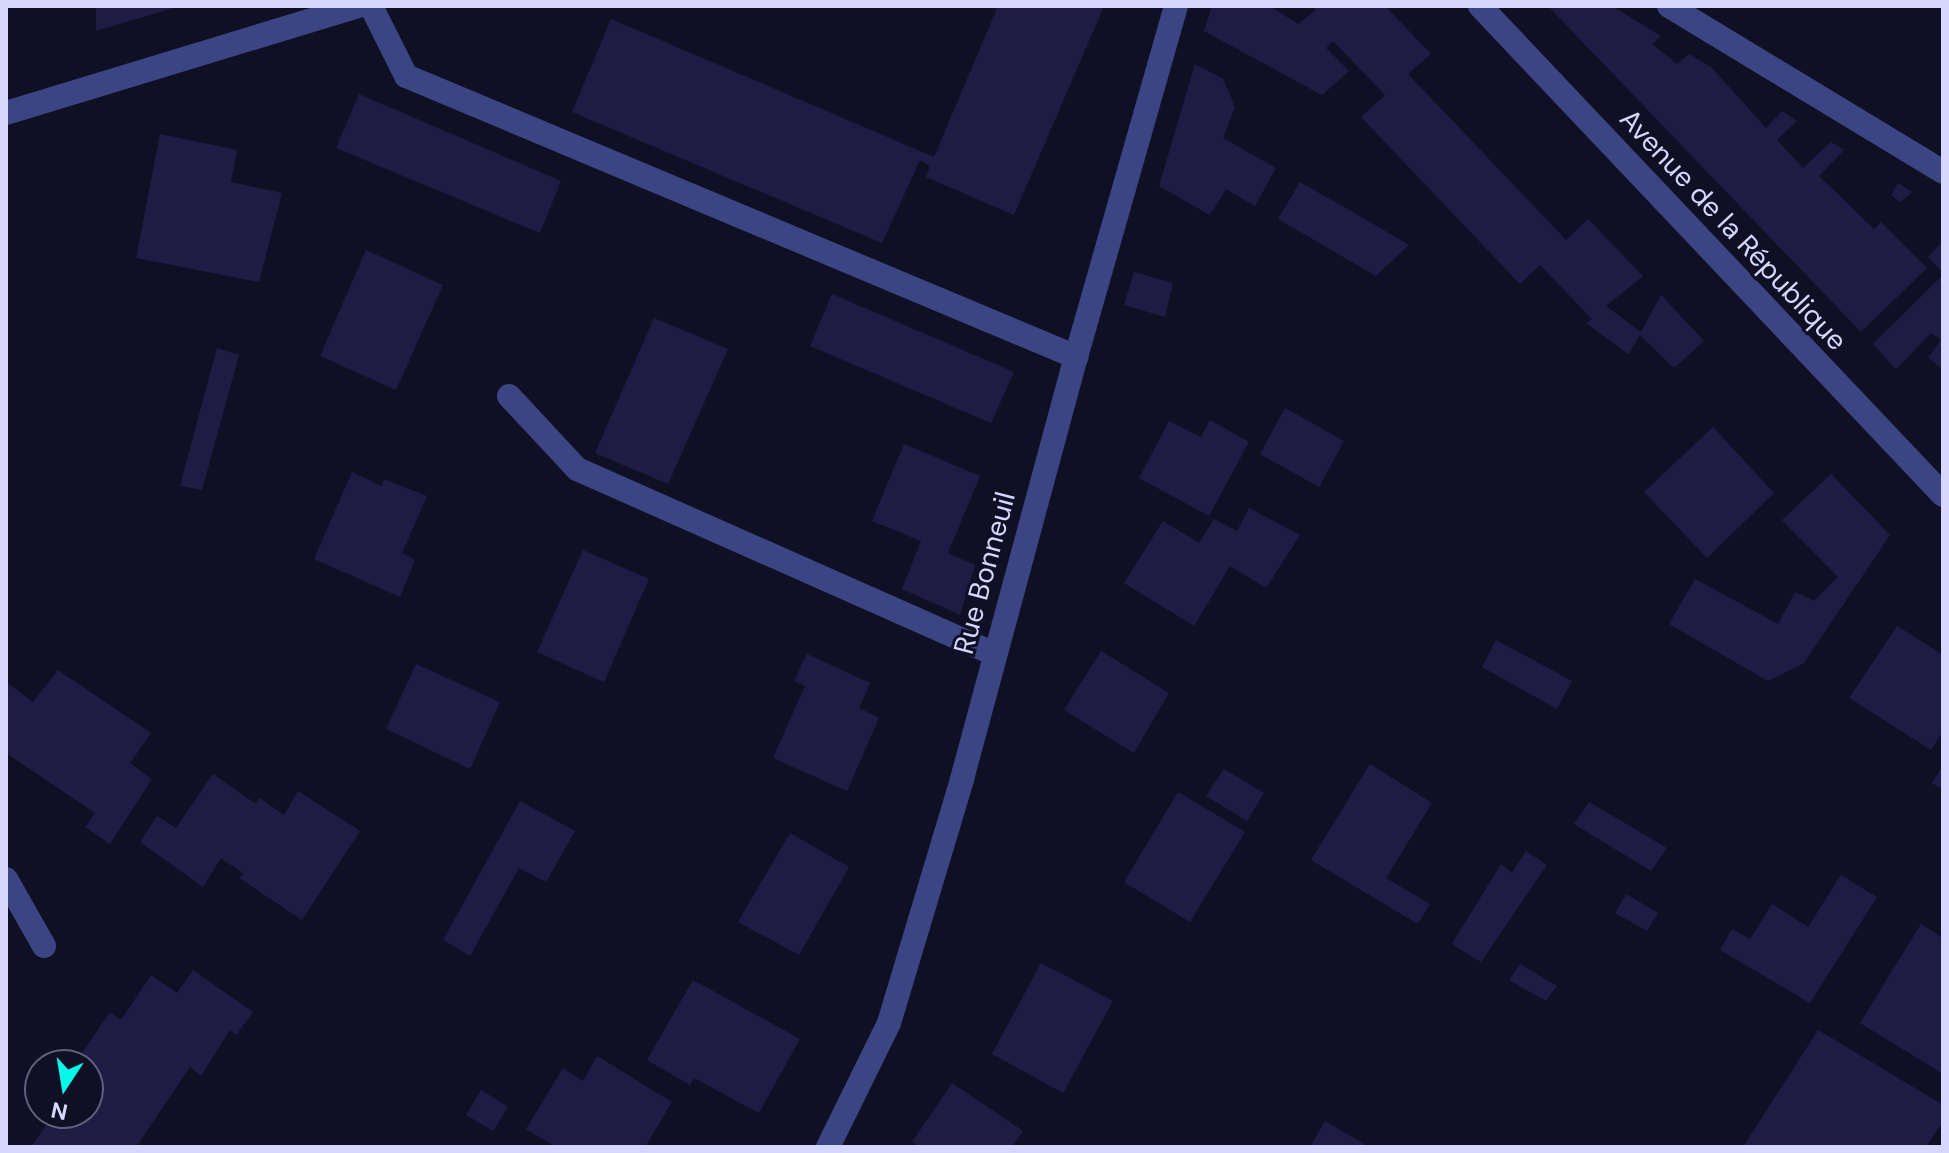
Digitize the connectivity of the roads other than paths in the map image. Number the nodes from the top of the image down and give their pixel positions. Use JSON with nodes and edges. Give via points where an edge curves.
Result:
{"nodes":[{"id":1,"x":358,"y":6,"type":"edge"},
{"id":2,"x":371,"y":6,"type":"edge"},
{"id":3,"x":1176,"y":6,"type":"edge"},
{"id":4,"x":1480,"y":6,"type":"edge"},
{"id":5,"x":1669,"y":6,"type":"edge"},
{"id":6,"x":6,"y":113,"type":"edge"},
{"id":7,"x":1943,"y":172,"type":"edge"},
{"id":8,"x":1076,"y":357,"type":"junction"},
{"id":9,"x":509,"y":396,"type":"dead end"},
{"id":10,"x":1943,"y":495,"type":"edge"},
{"id":11,"x":994,"y":654,"type":"junction"},
{"id":12,"x":6,"y":879,"type":"edge"},
{"id":13,"x":44,"y":946,"type":"dead end"},
{"id":14,"x":828,"y":1147,"type":"edge"}],
"edges":[{"from":1,"to":6,"type":"street"},
{"from":2,"to":8,"type":"street","via":[[406,76]]},
{"from":3,"to":8,"type":"street","name":"Rue Bonneuil"},
{"from":4,"to":10,"type":"street","name":"Avenue de la République"},
{"from":5,"to":7,"type":"street"},
{"from":8,"to":11,"type":"street","name":"Rue Bonneuil"},
{"from":9,"to":11,"type":"street","via":[[577,469]]},
{"from":11,"to":14,"type":"street","name":"Rue Bonneuil","via":[[889,1023]]},
{"from":12,"to":13,"type":"street"}]}
